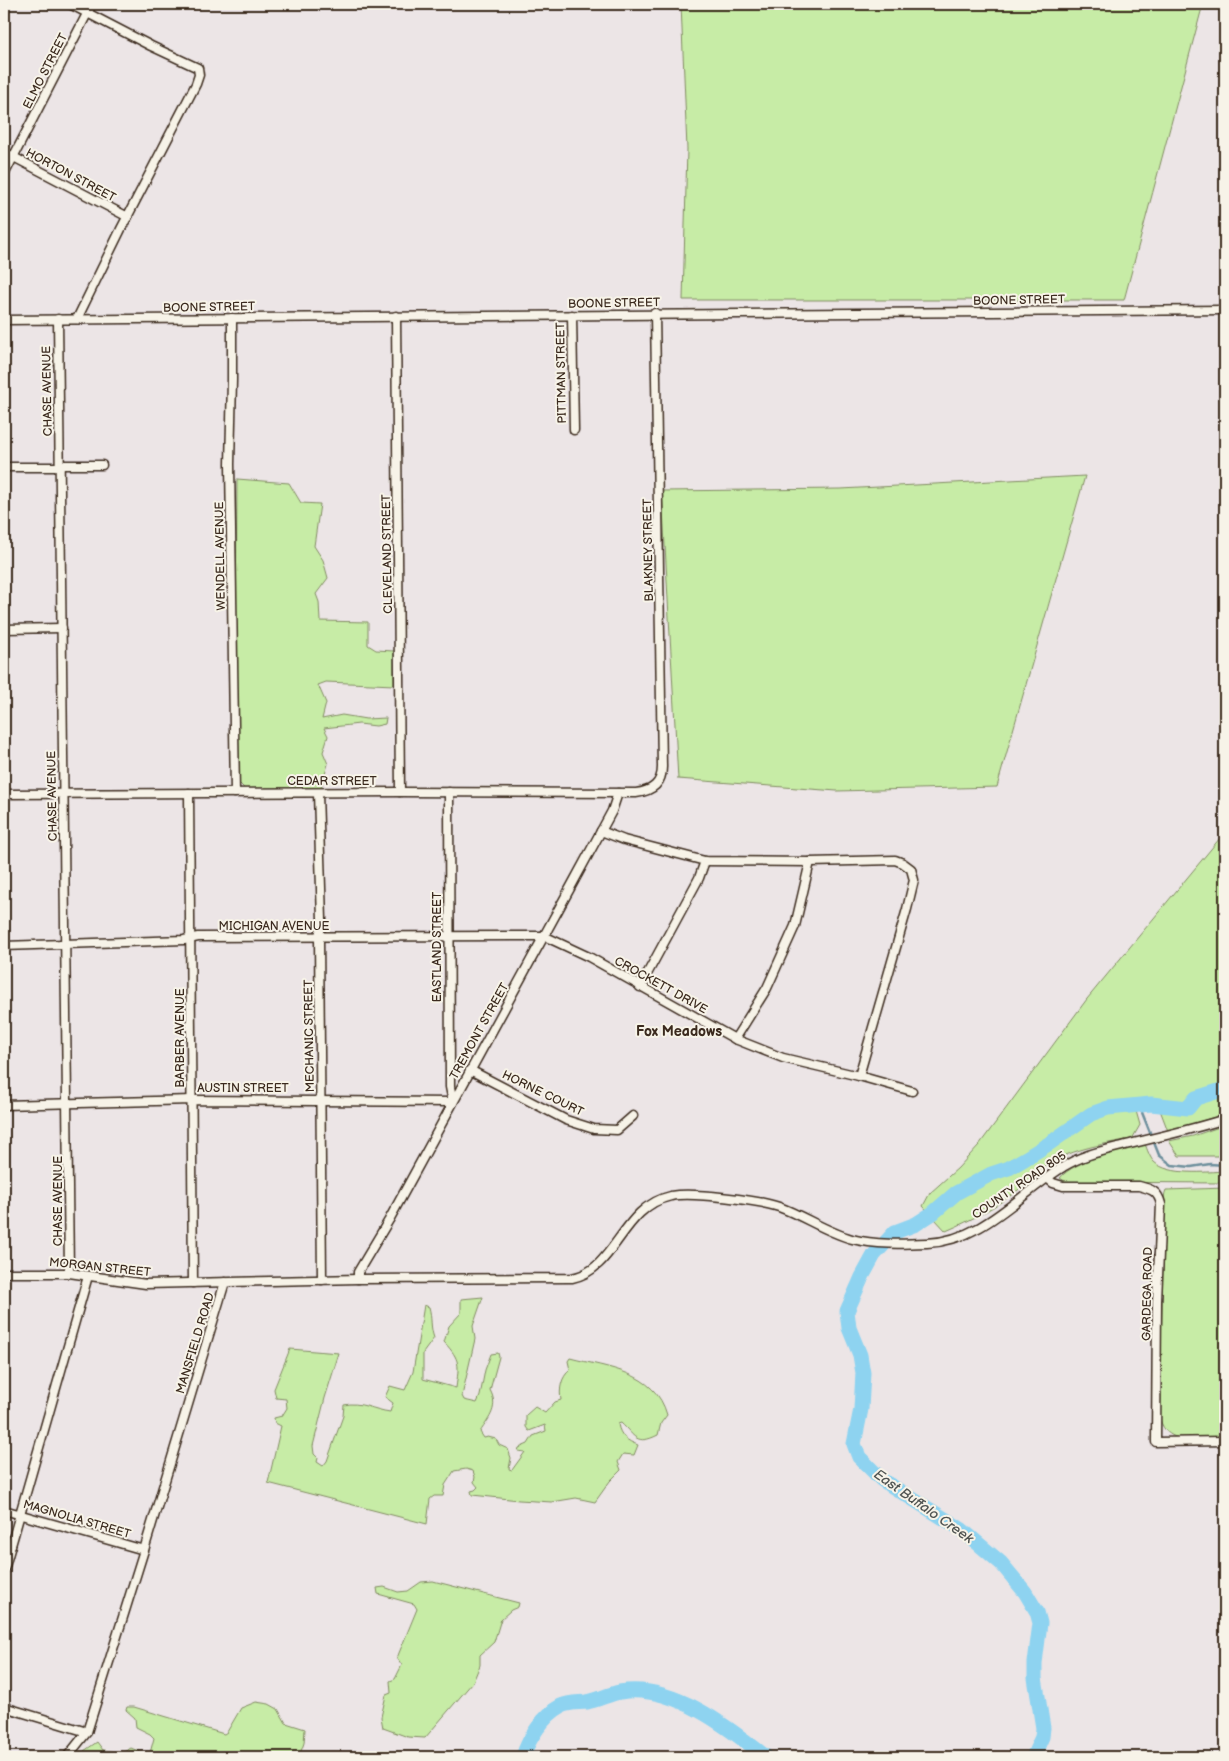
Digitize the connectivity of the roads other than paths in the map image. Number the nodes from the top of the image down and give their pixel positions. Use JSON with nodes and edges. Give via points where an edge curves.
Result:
{"nodes":[{"id":1,"x":70,"y":4,"type":"edge"},
{"id":2,"x":92,"y":4,"type":"edge"},
{"id":3,"x":87,"y":13,"type":"junction"},
{"id":4,"x":4,"y":152,"type":"edge"},
{"id":5,"x":13,"y":157,"type":"junction"},
{"id":6,"x":4,"y":175,"type":"edge"},
{"id":7,"x":128,"y":217,"type":"junction"},
{"id":8,"x":1225,"y":310,"type":"edge"},
{"id":9,"x":655,"y":313,"type":"junction"},
{"id":10,"x":572,"y":315,"type":"junction"},
{"id":11,"x":396,"y":316,"type":"junction"},
{"id":12,"x":232,"y":318,"type":"junction"},
{"id":13,"x":58,"y":319,"type":"junction"},
{"id":14,"x":77,"y":319,"type":"junction"},
{"id":15,"x":4,"y":320,"type":"edge"},
{"id":16,"x":574,"y":430,"type":"dead end"},
{"id":17,"x":102,"y":465,"type":"dead end"},
{"id":18,"x":60,"y":466,"type":"junction"},
{"id":19,"x":4,"y":467,"type":"edge"},
{"id":20,"x":62,"y":628,"type":"junction"},
{"id":21,"x":4,"y":629,"type":"edge"},
{"id":22,"x":658,"y":785,"type":"joint"},
{"id":23,"x":400,"y":792,"type":"junction"},
{"id":24,"x":448,"y":792,"type":"junction"},
{"id":25,"x":189,"y":793,"type":"junction"},
{"id":26,"x":235,"y":793,"type":"junction"},
{"id":27,"x":318,"y":793,"type":"junction"},
{"id":28,"x":618,"y":793,"type":"junction"},
{"id":29,"x":4,"y":794,"type":"edge"},
{"id":30,"x":63,"y":794,"type":"junction"},
{"id":31,"x":601,"y":831,"type":"junction"},
{"id":32,"x":705,"y":861,"type":"junction"},
{"id":33,"x":810,"y":862,"type":"junction"},
{"id":34,"x":448,"y":936,"type":"junction"},
{"id":35,"x":544,"y":936,"type":"junction"},
{"id":36,"x":319,"y":937,"type":"junction"},
{"id":37,"x":191,"y":939,"type":"junction"},
{"id":38,"x":65,"y":944,"type":"junction"},
{"id":39,"x":4,"y":946,"type":"edge"},
{"id":40,"x":640,"y":987,"type":"junction"},
{"id":41,"x":735,"y":1039,"type":"junction"},
{"id":42,"x":470,"y":1070,"type":"junction"},
{"id":43,"x":859,"y":1076,"type":"junction"},
{"id":44,"x":912,"y":1091,"type":"dead end"},
{"id":45,"x":192,"y":1100,"type":"junction"},
{"id":46,"x":321,"y":1100,"type":"junction"},
{"id":47,"x":68,"y":1102,"type":"junction"},
{"id":48,"x":452,"y":1102,"type":"junction"},
{"id":49,"x":4,"y":1105,"type":"edge"},
{"id":50,"x":633,"y":1116,"type":"dead end"},
{"id":51,"x":1225,"y":1119,"type":"edge"},
{"id":52,"x":1047,"y":1178,"type":"junction"},
{"id":53,"x":652,"y":1203,"type":"joint"},
{"id":54,"x":4,"y":1272,"type":"edge"},
{"id":55,"x":70,"y":1273,"type":"junction"},
{"id":56,"x":88,"y":1276,"type":"junction"},
{"id":57,"x":358,"y":1279,"type":"junction"},
{"id":58,"x":322,"y":1280,"type":"junction"},
{"id":59,"x":225,"y":1282,"type":"junction"},
{"id":60,"x":192,"y":1283,"type":"junction"},
{"id":61,"x":1225,"y":1441,"type":"edge"},
{"id":62,"x":4,"y":1510,"type":"edge"},
{"id":63,"x":19,"y":1514,"type":"junction"},
{"id":64,"x":144,"y":1550,"type":"junction"},
{"id":65,"x":4,"y":1570,"type":"edge"},
{"id":66,"x":4,"y":1707,"type":"edge"},
{"id":67,"x":87,"y":1732,"type":"junction"},
{"id":68,"x":67,"y":1757,"type":"edge"}],
"edges":[{"from":1,"to":3,"type":"street"},
{"from":2,"to":3,"type":"street","name":"ELMO STREET"},
{"from":3,"to":5,"type":"street","name":"ELMO STREET"},
{"from":3,"to":7,"type":"street","via":[[198,68],[196,84]]},
{"from":4,"to":5,"type":"street","name":"HORTON STREET"},
{"from":5,"to":6,"type":"street","name":"ELMO STREET"},
{"from":5,"to":7,"type":"street","name":"HORTON STREET"},
{"from":7,"to":14,"type":"street"},
{"from":8,"to":9,"type":"street","name":"BOONE STREET"},
{"from":9,"to":10,"type":"street","name":"BOONE STREET"},
{"from":9,"to":22,"type":"street","name":"BLAKNEY STREET","via":[[662,767]]},
{"from":10,"to":11,"type":"street","name":"BOONE STREET"},
{"from":10,"to":16,"type":"street","name":"PITTMAN STREET"},
{"from":11,"to":12,"type":"street","name":"BOONE STREET"},
{"from":11,"to":23,"type":"street","name":"CLEVELAND STREET"},
{"from":12,"to":14,"type":"street","name":"BOONE STREET"},
{"from":12,"to":26,"type":"street","name":"WENDELL AVENUE","via":[[230,474]]},
{"from":13,"to":14,"type":"street","name":"BOONE STREET"},
{"from":13,"to":15,"type":"street","name":"BOONE STREET"},
{"from":13,"to":18,"type":"street","name":"CHASE AVENUE"},
{"from":17,"to":18,"type":"street"},
{"from":18,"to":19,"type":"street"},
{"from":18,"to":20,"type":"street","name":"CHASE AVENUE"},
{"from":20,"to":21,"type":"street"},
{"from":20,"to":30,"type":"street","name":"CHASE AVENUE"},
{"from":22,"to":28,"type":"street","name":"CEDAR STREET","via":[[644,792]]},
{"from":23,"to":24,"type":"street","name":"CEDAR STREET"},
{"from":23,"to":27,"type":"street","name":"CEDAR STREET"},
{"from":24,"to":28,"type":"street","name":"CEDAR STREET"},
{"from":24,"to":34,"type":"street","name":"EASTLAND STREET"},
{"from":25,"to":26,"type":"street","name":"CEDAR STREET"},
{"from":25,"to":30,"type":"street","name":"CEDAR STREET"},
{"from":25,"to":37,"type":"street","name":"BARBER AVENUE"},
{"from":26,"to":27,"type":"street","name":"CEDAR STREET"},
{"from":27,"to":36,"type":"street","name":"MECHANIC STREET","via":[[322,920]]},
{"from":28,"to":31,"type":"street","name":"TREMONT STREET"},
{"from":29,"to":30,"type":"street","name":"CEDAR STREET"},
{"from":30,"to":38,"type":"street","name":"CHASE AVENUE"},
{"from":31,"to":32,"type":"street"},
{"from":31,"to":35,"type":"street","name":"TREMONT STREET"},
{"from":32,"to":33,"type":"street"},
{"from":32,"to":40,"type":"street"},
{"from":33,"to":41,"type":"street","via":[[795,926],[767,988]]},
{"from":33,"to":43,"type":"street","via":[[895,860],[911,869],[914,880]]},
{"from":34,"to":35,"type":"street","name":"MICHIGAN AVENUE"},
{"from":34,"to":36,"type":"street","name":"MICHIGAN AVENUE"},
{"from":34,"to":48,"type":"street","name":"EASTLAND STREET"},
{"from":35,"to":40,"type":"street","name":"CROCKETT DRIVE","via":[[589,957]]},
{"from":35,"to":42,"type":"street","name":"TREMONT STREET"},
{"from":36,"to":37,"type":"street","name":"MICHIGAN AVENUE"},
{"from":36,"to":46,"type":"street","name":"MECHANIC STREET"},
{"from":37,"to":38,"type":"street","name":"MICHIGAN AVENUE"},
{"from":37,"to":45,"type":"street","name":"BARBER AVENUE"},
{"from":38,"to":39,"type":"street","name":"MICHIGAN AVENUE"},
{"from":38,"to":47,"type":"street","name":"CHASE AVENUE"},
{"from":40,"to":41,"type":"street","name":"CROCKETT DRIVE"},
{"from":41,"to":43,"type":"street","name":"CROCKETT DRIVE","via":[[783,1058]]},
{"from":42,"to":48,"type":"street","name":"TREMONT STREET"},
{"from":42,"to":50,"type":"street","name":"HORNE COURT","via":[[566,1120],[594,1129],[617,1130]]},
{"from":43,"to":44,"type":"street","name":"CROCKETT DRIVE"},
{"from":45,"to":46,"type":"street","name":"AUSTIN STREET"},
{"from":45,"to":47,"type":"street","name":"AUSTIN STREET"},
{"from":45,"to":60,"type":"street","name":"BARBER AVENUE"},
{"from":46,"to":48,"type":"street","name":"AUSTIN STREET"},
{"from":46,"to":58,"type":"street","name":"MECHANIC STREET"},
{"from":47,"to":49,"type":"street","name":"AUSTIN STREET"},
{"from":47,"to":55,"type":"street","name":"CHASE AVENUE"},
{"from":48,"to":57,"type":"street","name":"TREMONT STREET","via":[[358,1272]]},
{"from":51,"to":52,"type":"street","name":"COUNTY ROAD 805","via":[[1088,1156]]},
{"from":52,"to":53,"type":"street","name":"COUNTY ROAD 805","via":[[980,1227],[928,1243],[870,1242],[841,1236],[778,1207],[760,1203],[689,1195],[672,1196]]},
{"from":52,"to":61,"type":"street","name":"GARDEGA ROAD","via":[[1053,1184],[1063,1186],[1139,1186],[1157,1194],[1161,1204],[1156,1442]]},
{"from":53,"to":57,"type":"street","name":"MANSFIELD ROAD","via":[[634,1219],[599,1264],[578,1277]]},
{"from":54,"to":55,"type":"street","name":"MORGAN STREET"},
{"from":55,"to":56,"type":"street","name":"MORGAN STREET"},
{"from":56,"to":60,"type":"street","name":"MORGAN STREET","via":[[146,1284]]},
{"from":56,"to":63,"type":"street"},
{"from":57,"to":58,"type":"street","name":"MANSFIELD ROAD"},
{"from":58,"to":59,"type":"street","name":"MANSFIELD ROAD"},
{"from":59,"to":60,"type":"street","name":"MORGAN STREET"},
{"from":59,"to":64,"type":"street","name":"MANSFIELD ROAD"},
{"from":62,"to":63,"type":"street","name":"MAGNOLIA STREET"},
{"from":63,"to":64,"type":"street","name":"MAGNOLIA STREET"},
{"from":63,"to":65,"type":"street"},
{"from":64,"to":67,"type":"street","name":"MANSFIELD ROAD"},
{"from":66,"to":67,"type":"street"},
{"from":67,"to":68,"type":"street","name":"MANSFIELD ROAD"}]}
